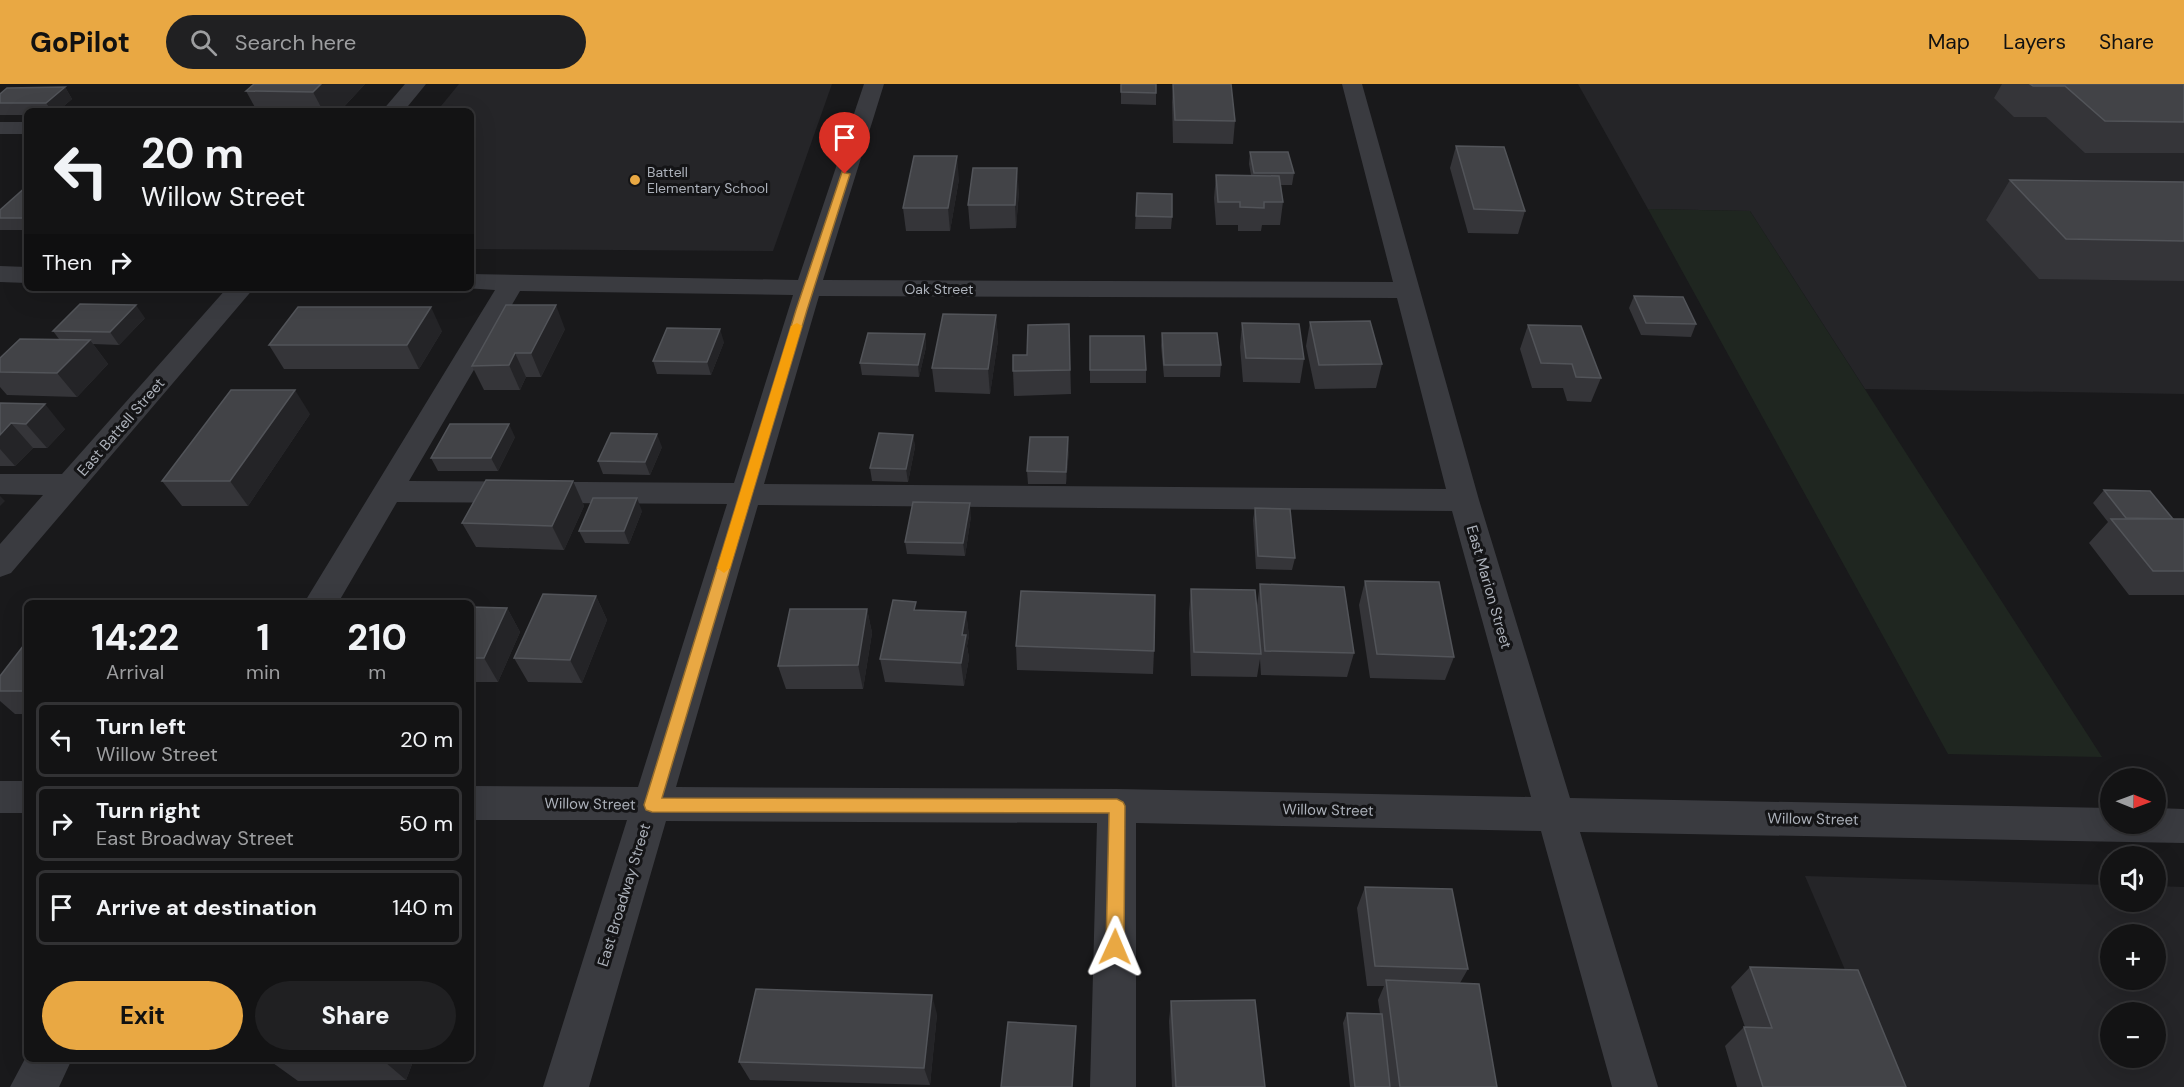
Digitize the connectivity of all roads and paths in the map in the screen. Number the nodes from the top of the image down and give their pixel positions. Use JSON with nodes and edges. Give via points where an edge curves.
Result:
{"nodes":[{"id":1,"x":416,"y":84,"type":"edge"},
{"id":2,"x":874,"y":84,"type":"edge"},
{"id":3,"x":1352,"y":84,"type":"edge"},
{"id":4,"x":396,"y":108,"type":"edge"},
{"id":5,"x":0,"y":128,"type":"edge"},
{"id":6,"x":24,"y":128,"type":"edge"},
{"id":7,"x":0,"y":274,"type":"edge"},
{"id":8,"x":24,"y":275,"type":"edge"},
{"id":9,"x":474,"y":282,"type":"edge"},
{"id":10,"x":512,"y":283,"type":"junction"},
{"id":11,"x":808,"y":288,"type":"junction"},
{"id":12,"x":1408,"y":290,"type":"junction"},
{"id":13,"x":238,"y":291,"type":"edge"},
{"id":14,"x":0,"y":484,"type":"edge"},
{"id":15,"x":70,"y":485,"type":"junction"},
{"id":16,"x":388,"y":491,"type":"junction"},
{"id":17,"x":746,"y":494,"type":"junction"},
{"id":18,"x":1464,"y":500,"type":"junction"},
{"id":19,"x":0,"y":565,"type":"edge"},
{"id":20,"x":323,"y":600,"type":"edge"},
{"id":21,"x":0,"y":797,"type":"edge"},
{"id":22,"x":24,"y":797,"type":"edge"},
{"id":23,"x":474,"y":803,"type":"edge"},
{"id":24,"x":652,"y":805,"type":"junction"},
{"id":25,"x":1117,"y":806,"type":"junction"},
{"id":26,"x":1556,"y":814,"type":"junction"},
{"id":27,"x":2184,"y":826,"type":"edge"},
{"id":28,"x":48,"y":1062,"type":"edge"},
{"id":29,"x":33,"y":1087,"type":"edge"},
{"id":30,"x":566,"y":1087,"type":"edge"},
{"id":31,"x":1113,"y":1087,"type":"edge"},
{"id":32,"x":1635,"y":1087,"type":"edge"}],
"edges":[{"from":1,"to":4,"type":"street"},
{"from":2,"to":11,"type":"street","name":"East Broadway Street"},
{"from":3,"to":12,"type":"street","name":"East Marion Street"},
{"from":5,"to":6,"type":"street"},
{"from":7,"to":8,"type":"street"},
{"from":9,"to":10,"type":"street","name":"Oak Street"},
{"from":10,"to":11,"type":"street","name":"Oak Street"},
{"from":10,"to":16,"type":"street"},
{"from":11,"to":12,"type":"street","name":"Oak Street"},
{"from":11,"to":17,"type":"street","name":"East Broadway Street"},
{"from":12,"to":18,"type":"street","name":"East Marion Street"},
{"from":13,"to":15,"type":"street","name":"East Battell Street"},
{"from":14,"to":15,"type":"street"},
{"from":15,"to":19,"type":"street","name":"East Battell Street"},
{"from":16,"to":17,"type":"street"},
{"from":16,"to":20,"type":"street"},
{"from":17,"to":18,"type":"street"},
{"from":17,"to":24,"type":"street","name":"East Broadway Street"},
{"from":18,"to":26,"type":"street","name":"East Marion Street"},
{"from":21,"to":22,"type":"street"},
{"from":23,"to":24,"type":"street","name":"Willow Street"},
{"from":24,"to":25,"type":"street","name":"Willow Street"},
{"from":24,"to":30,"type":"street","name":"East Broadway Street"},
{"from":25,"to":26,"type":"street","name":"Willow Street"},
{"from":25,"to":31,"type":"street"},
{"from":26,"to":27,"type":"street","name":"Willow Street"},
{"from":26,"to":32,"type":"street","name":"East Marion Street"},
{"from":28,"to":29,"type":"street"}]}
